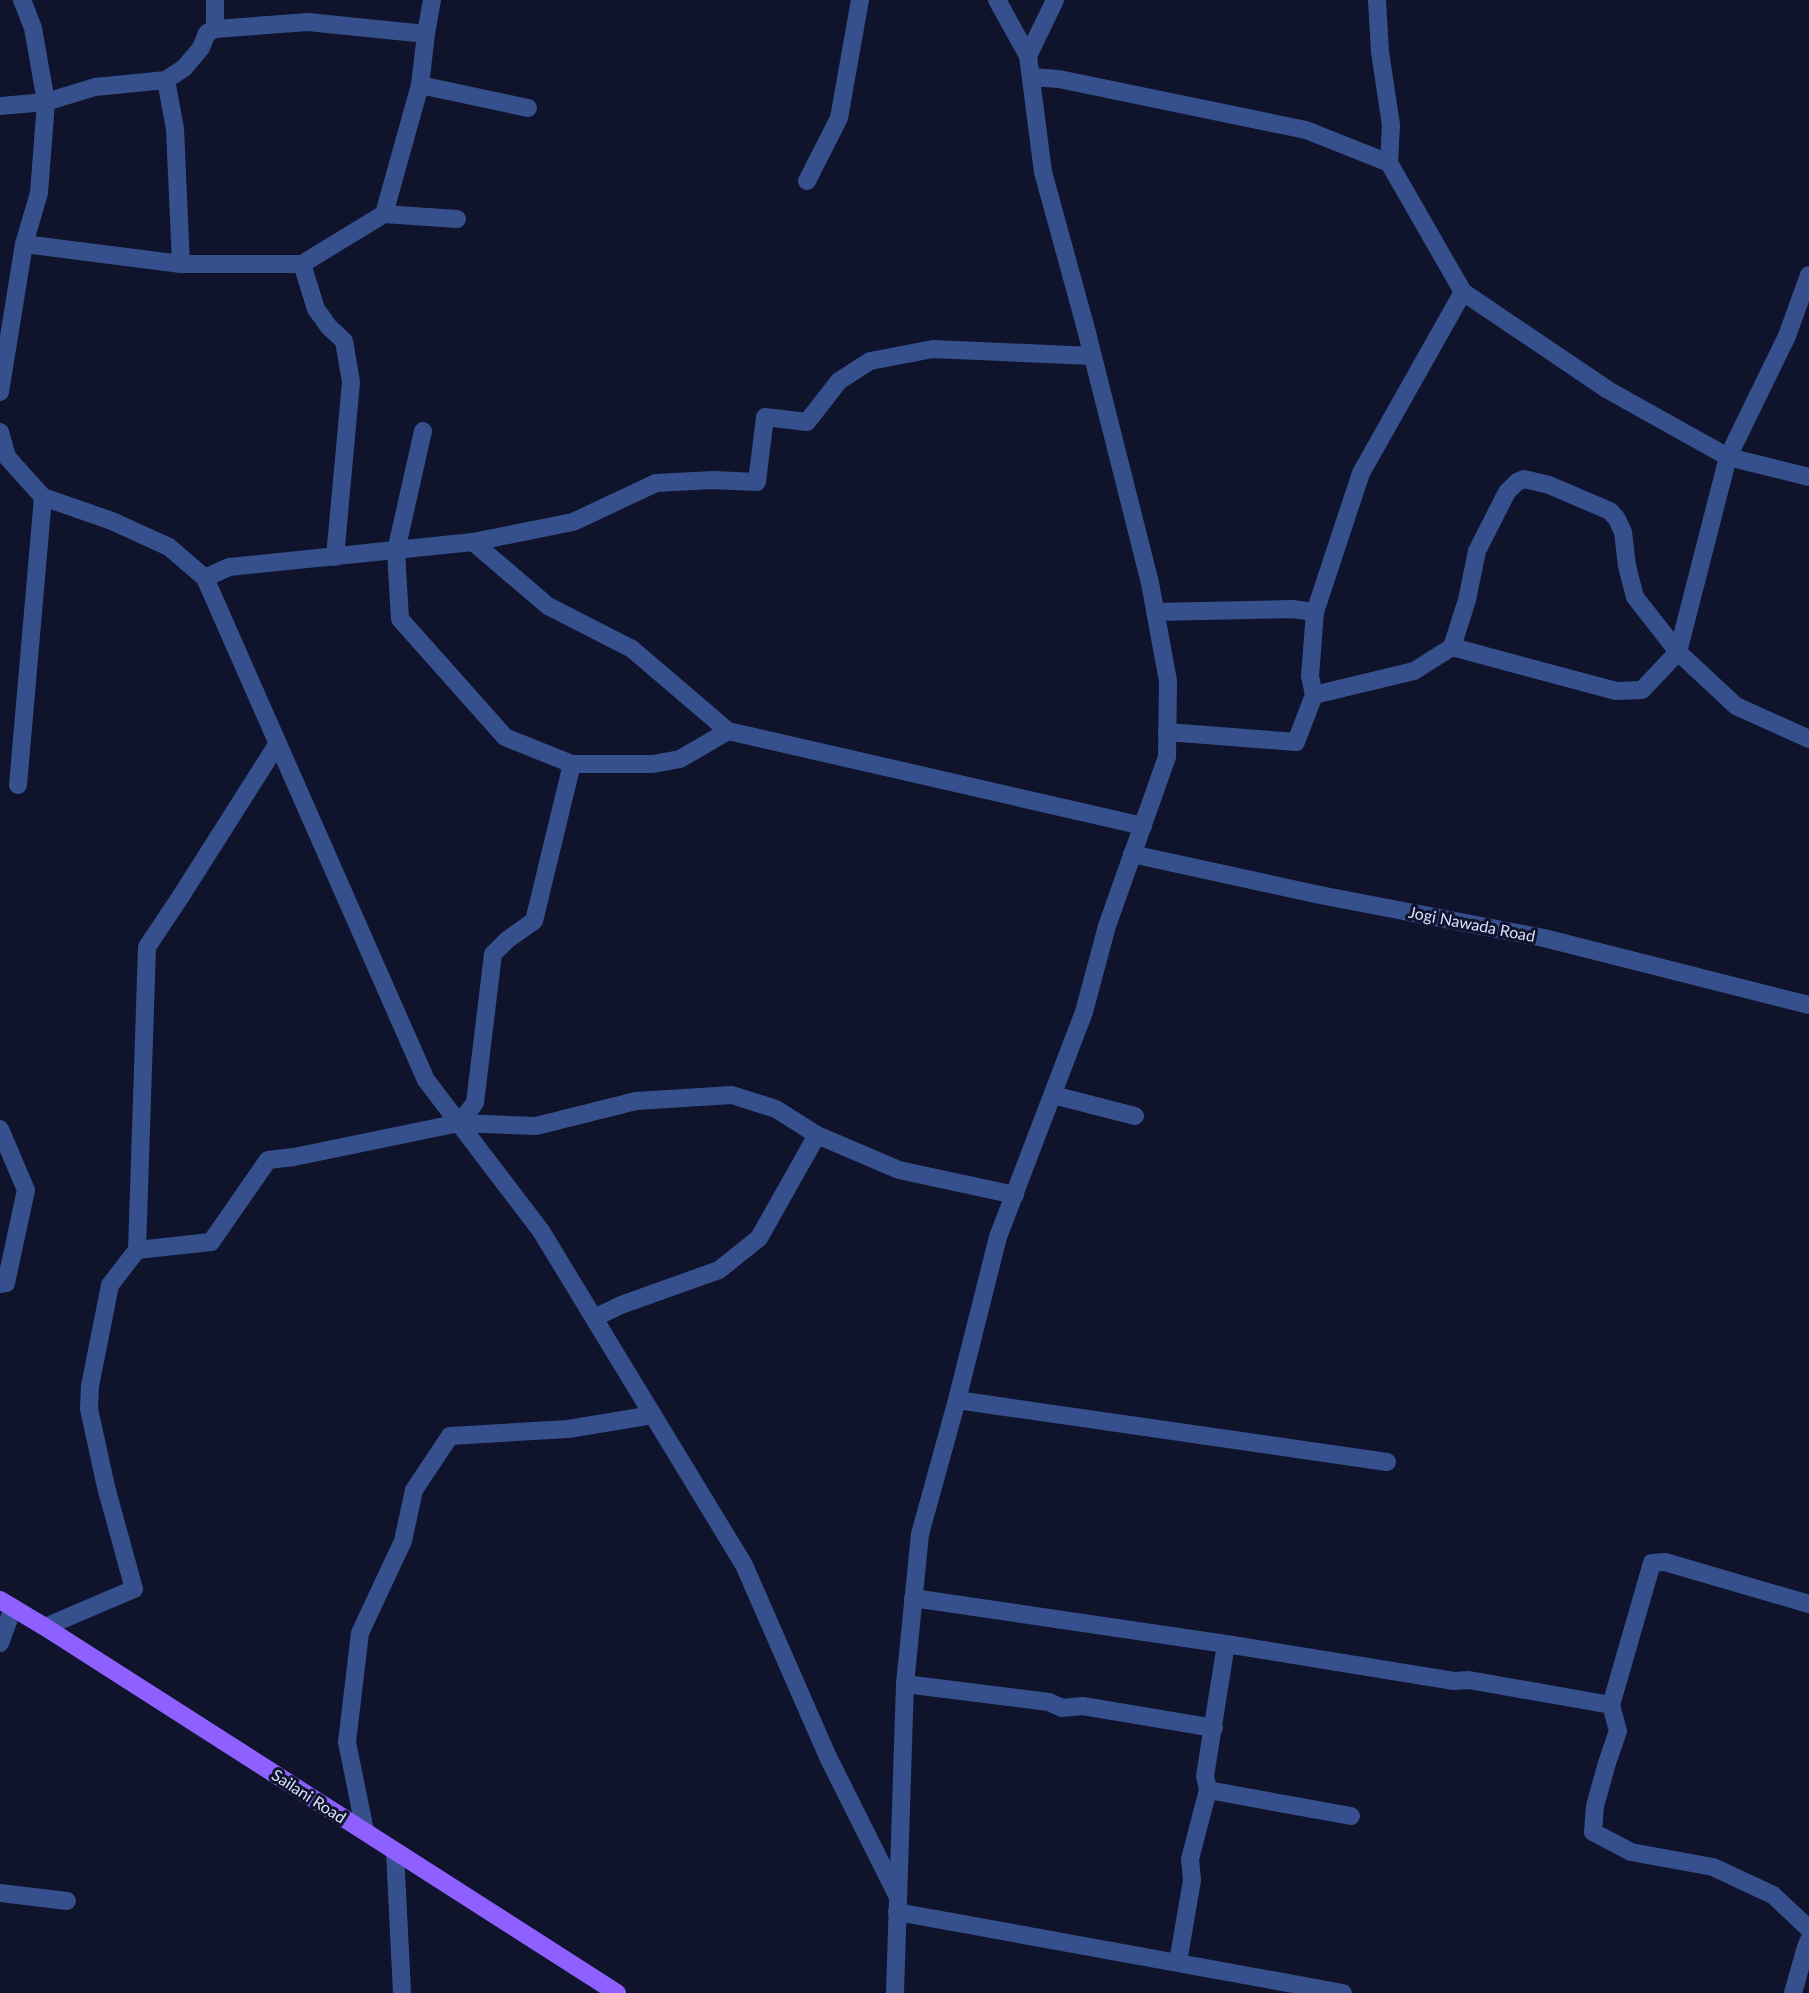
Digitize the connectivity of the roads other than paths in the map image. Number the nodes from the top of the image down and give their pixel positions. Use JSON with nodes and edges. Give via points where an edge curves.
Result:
{"nodes":[{"id":1,"x":22,"y":0,"type":"edge"},
{"id":2,"x":215,"y":0,"type":"edge"},
{"id":3,"x":432,"y":0,"type":"edge"},
{"id":4,"x":860,"y":0,"type":"edge"},
{"id":5,"x":997,"y":0,"type":"edge"},
{"id":6,"x":1055,"y":0,"type":"edge"},
{"id":7,"x":1377,"y":0,"type":"edge"},
{"id":8,"x":215,"y":29,"type":"junction"},
{"id":9,"x":426,"y":34,"type":"junction"},
{"id":10,"x":1028,"y":56,"type":"junction"},
{"id":11,"x":1031,"y":77,"type":"junction"},
{"id":12,"x":166,"y":80,"type":"junction"},
{"id":13,"x":420,"y":84,"type":"junction"},
{"id":14,"x":46,"y":102,"type":"junction"},
{"id":15,"x":0,"y":106,"type":"edge"},
{"id":16,"x":528,"y":108,"type":"dead end"},
{"id":17,"x":1389,"y":163,"type":"junction"},
{"id":18,"x":807,"y":181,"type":"dead end"},
{"id":19,"x":384,"y":214,"type":"junction"},
{"id":20,"x":457,"y":219,"type":"dead end"},
{"id":21,"x":24,"y":244,"type":"junction"},
{"id":22,"x":181,"y":264,"type":"junction"},
{"id":23,"x":302,"y":264,"type":"junction"},
{"id":24,"x":1809,"y":275,"type":"edge"},
{"id":25,"x":1463,"y":291,"type":"junction"},
{"id":26,"x":3,"y":350,"type":"edge"},
{"id":27,"x":1093,"y":356,"type":"junction"},
{"id":28,"x":0,"y":392,"type":"edge"},
{"id":29,"x":423,"y":431,"type":"dead end"},
{"id":30,"x":0,"y":432,"type":"edge"},
{"id":31,"x":1728,"y":457,"type":"junction"},
{"id":32,"x":1809,"y":477,"type":"edge"},
{"id":33,"x":42,"y":497,"type":"junction"},
{"id":34,"x":473,"y":542,"type":"junction"},
{"id":35,"x":396,"y":551,"type":"junction"},
{"id":36,"x":335,"y":557,"type":"junction"},
{"id":37,"x":205,"y":578,"type":"junction"},
{"id":38,"x":1155,"y":612,"type":"junction"},
{"id":39,"x":1315,"y":612,"type":"junction"},
{"id":40,"x":1452,"y":647,"type":"junction"},
{"id":41,"x":1678,"y":652,"type":"junction"},
{"id":42,"x":1314,"y":695,"type":"junction"},
{"id":43,"x":728,"y":731,"type":"junction"},
{"id":44,"x":1167,"y":732,"type":"junction"},
{"id":45,"x":1809,"y":739,"type":"edge"},
{"id":46,"x":278,"y":743,"type":"junction"},
{"id":47,"x":572,"y":764,"type":"junction"},
{"id":48,"x":18,"y":785,"type":"dead end"},
{"id":49,"x":1143,"y":826,"type":"junction"},
{"id":50,"x":1132,"y":854,"type":"junction"},
{"id":51,"x":1809,"y":1005,"type":"edge"},
{"id":52,"x":1053,"y":1095,"type":"junction"},
{"id":53,"x":1135,"y":1116,"type":"dead end"},
{"id":54,"x":459,"y":1123,"type":"junction"},
{"id":55,"x":0,"y":1129,"type":"edge"},
{"id":56,"x":817,"y":1135,"type":"junction"},
{"id":57,"x":1015,"y":1195,"type":"junction"},
{"id":58,"x":138,"y":1250,"type":"junction"},
{"id":59,"x":0,"y":1284,"type":"edge"},
{"id":60,"x":594,"y":1318,"type":"junction"},
{"id":61,"x":957,"y":1400,"type":"junction"},
{"id":62,"x":653,"y":1415,"type":"junction"},
{"id":63,"x":1387,"y":1462,"type":"dead end"},
{"id":64,"x":913,"y":1599,"type":"junction"},
{"id":65,"x":6,"y":1604,"type":"edge"},
{"id":66,"x":1809,"y":1604,"type":"edge"},
{"id":67,"x":45,"y":1627,"type":"junction"},
{"id":68,"x":0,"y":1643,"type":"edge"},
{"id":69,"x":1226,"y":1644,"type":"junction"},
{"id":70,"x":905,"y":1684,"type":"junction"},
{"id":71,"x":1611,"y":1705,"type":"junction"},
{"id":72,"x":1214,"y":1728,"type":"junction"},
{"id":73,"x":1208,"y":1790,"type":"junction"},
{"id":74,"x":1351,"y":1816,"type":"dead end"},
{"id":75,"x":365,"y":1831,"type":"junction"},
{"id":76,"x":394,"y":1851,"type":"junction"},
{"id":77,"x":0,"y":1893,"type":"edge"},
{"id":78,"x":67,"y":1901,"type":"dead end"},
{"id":79,"x":897,"y":1904,"type":"junction"},
{"id":80,"x":1809,"y":1929,"type":"edge"},
{"id":81,"x":1809,"y":1940,"type":"edge"},
{"id":82,"x":1178,"y":1962,"type":"junction"},
{"id":83,"x":402,"y":1993,"type":"edge"},
{"id":84,"x":617,"y":1993,"type":"edge"},
{"id":85,"x":895,"y":1993,"type":"edge"},
{"id":86,"x":1343,"y":1993,"type":"edge"},
{"id":87,"x":1793,"y":1993,"type":"edge"}],
"edges":[{"from":1,"to":14,"type":"street","via":[[33,28]]},
{"from":2,"to":8,"type":"street"},
{"from":3,"to":9,"type":"street"},
{"from":4,"to":18,"type":"street","via":[[839,118]]},
{"from":5,"to":10,"type":"street"},
{"from":6,"to":10,"type":"street"},
{"from":7,"to":17,"type":"street","via":[[1391,126]]},
{"from":8,"to":9,"type":"street","via":[[308,22]]},
{"from":8,"to":12,"type":"street","via":[[207,33],[201,48],[184,68]]},
{"from":9,"to":13,"type":"street"},
{"from":10,"to":11,"type":"street"},
{"from":11,"to":17,"type":"street","via":[[1059,79],[1306,130]]},
{"from":11,"to":27,"type":"street","via":[[1043,172]]},
{"from":12,"to":14,"type":"street","via":[[95,87]]},
{"from":12,"to":22,"type":"street","via":[[175,129]]},
{"from":13,"to":16,"type":"street"},
{"from":13,"to":19,"type":"street"},
{"from":14,"to":15,"type":"street"},
{"from":14,"to":21,"type":"street","via":[[39,193]]},
{"from":17,"to":25,"type":"street"},
{"from":19,"to":20,"type":"street"},
{"from":19,"to":23,"type":"street"},
{"from":21,"to":22,"type":"street"},
{"from":21,"to":26,"type":"street"},
{"from":22,"to":23,"type":"street"},
{"from":23,"to":36,"type":"street","via":[[316,309],[344,341],[351,382]]},
{"from":24,"to":31,"type":"street","via":[[1787,336]]},
{"from":25,"to":31,"type":"street","via":[[1608,390]]},
{"from":25,"to":39,"type":"street","via":[[1361,473]]},
{"from":26,"to":28,"type":"street"},
{"from":27,"to":34,"type":"street","via":[[933,349],[870,361],[839,381],[807,422],[765,417],[757,482],[656,483],[573,522]]},
{"from":27,"to":38,"type":"street"},
{"from":29,"to":35,"type":"street"},
{"from":30,"to":33,"type":"street","via":[[7,457]]},
{"from":31,"to":32,"type":"street"},
{"from":31,"to":41,"type":"street"},
{"from":33,"to":37,"type":"street","via":[[112,521],[169,547]]},
{"from":33,"to":48,"type":"street"},
{"from":34,"to":35,"type":"street"},
{"from":34,"to":43,"type":"street","via":[[548,606],[632,649]]},
{"from":35,"to":36,"type":"street"},
{"from":35,"to":47,"type":"street","via":[[400,619],[505,736]]},
{"from":36,"to":37,"type":"street","via":[[229,567]]},
{"from":37,"to":46,"type":"street"},
{"from":38,"to":39,"type":"street"},
{"from":38,"to":44,"type":"street","via":[[1168,681]]},
{"from":39,"to":42,"type":"street","via":[[1310,676]]},
{"from":40,"to":41,"type":"street","via":[[1616,691],[1642,690]]},
{"from":40,"to":41,"type":"street","via":[[1477,551],[1507,492],[1524,479],[1549,485],[1610,511],[1623,532],[1635,597]]},
{"from":40,"to":42,"type":"street","via":[[1414,671]]},
{"from":41,"to":45,"type":"street","via":[[1736,706]]},
{"from":42,"to":44,"type":"street","via":[[1296,742]]},
{"from":43,"to":47,"type":"street","via":[[680,759],[653,764]]},
{"from":43,"to":49,"type":"street"},
{"from":44,"to":49,"type":"street","via":[[1167,757]]},
{"from":46,"to":54,"type":"street","via":[[426,1080]]},
{"from":46,"to":58,"type":"street","via":[[147,947]]},
{"from":47,"to":54,"type":"street","via":[[534,921],[493,954],[475,1103]]},
{"from":49,"to":50,"type":"street"},
{"from":50,"to":51,"type":"street","name":"Jogi Nawada Road","via":[[1544,938]]},
{"from":50,"to":52,"type":"street","via":[[1084,1012]]},
{"from":52,"to":53,"type":"street"},
{"from":52,"to":57,"type":"street"},
{"from":54,"to":56,"type":"street","via":[[536,1126],[636,1101],[732,1095],[776,1109]]},
{"from":54,"to":58,"type":"street","via":[[268,1160],[211,1242]]},
{"from":54,"to":60,"type":"street","via":[[541,1232]]},
{"from":55,"to":59,"type":"street","via":[[26,1190],[6,1283]]},
{"from":56,"to":57,"type":"street","via":[[899,1170]]},
{"from":56,"to":60,"type":"street","via":[[759,1238],[720,1270]]},
{"from":57,"to":61,"type":"street","via":[[998,1237]]},
{"from":58,"to":67,"type":"street","via":[[110,1285],[89,1409],[134,1589]]},
{"from":60,"to":62,"type":"street"},
{"from":61,"to":63,"type":"street"},
{"from":61,"to":64,"type":"street","via":[[920,1534]]},
{"from":62,"to":75,"type":"street","via":[[568,1429],[450,1436],[414,1490],[403,1541],[360,1633],[347,1742]]},
{"from":62,"to":79,"type":"street","via":[[744,1565]]},
{"from":64,"to":69,"type":"street"},
{"from":64,"to":70,"type":"street"},
{"from":65,"to":67,"type":"main road","name":"Sailani Road"},
{"from":65,"to":68,"type":"street"},
{"from":66,"to":71,"type":"street","via":[[1665,1562],[1652,1563]]},
{"from":67,"to":75,"type":"main road","name":"Sailani Road"},
{"from":69,"to":71,"type":"street"},
{"from":69,"to":72,"type":"street"},
{"from":70,"to":72,"type":"street","via":[[1048,1702],[1062,1708],[1083,1706]]},
{"from":70,"to":79,"type":"street"},
{"from":71,"to":80,"type":"street","via":[[1618,1731],[1595,1806],[1593,1832],[1631,1852],[1713,1867],[1773,1895]]},
{"from":72,"to":73,"type":"street","via":[[1205,1776]]},
{"from":73,"to":74,"type":"street"},
{"from":73,"to":82,"type":"street","via":[[1190,1859],[1192,1880]]},
{"from":75,"to":76,"type":"main road","name":"Sailani Road"},
{"from":76,"to":83,"type":"street"},
{"from":76,"to":84,"type":"main road","name":"Sailani Road"},
{"from":77,"to":78,"type":"street"},
{"from":79,"to":82,"type":"street"},
{"from":79,"to":85,"type":"street"},
{"from":81,"to":87,"type":"street"},
{"from":82,"to":86,"type":"street"}]}
